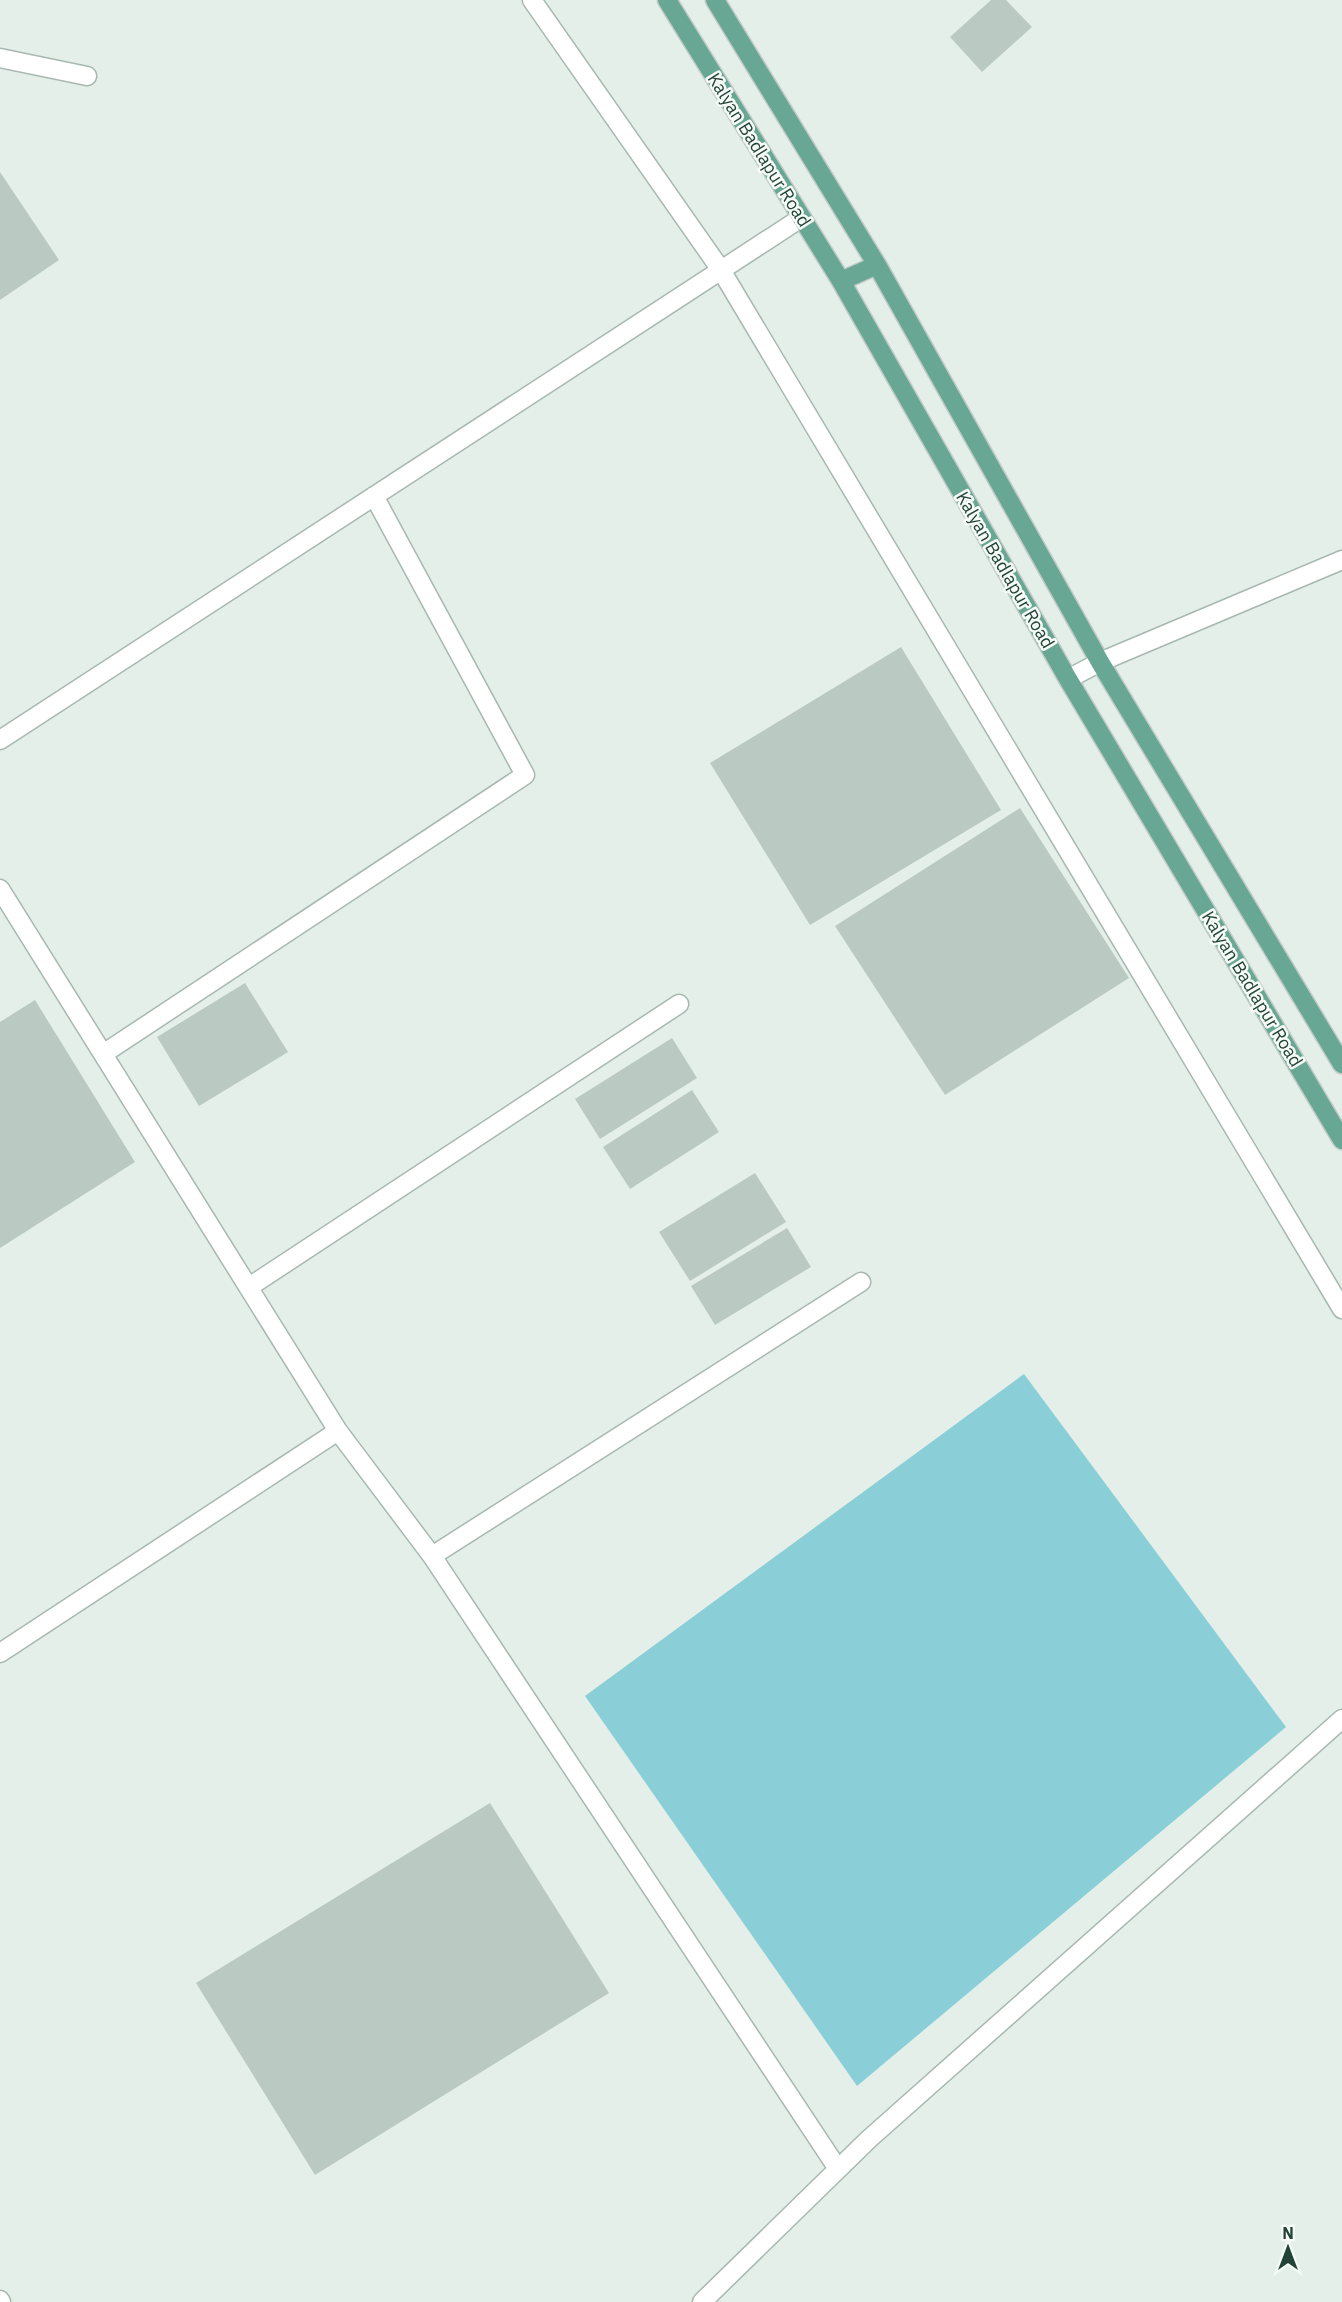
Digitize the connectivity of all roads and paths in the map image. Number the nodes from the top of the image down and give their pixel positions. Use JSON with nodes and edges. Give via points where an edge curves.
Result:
{"nodes":[{"id":1,"x":532,"y":0,"type":"edge"},
{"id":2,"x":667,"y":0,"type":"edge"},
{"id":3,"x":716,"y":0,"type":"edge"},
{"id":4,"x":0,"y":58,"type":"edge"},
{"id":5,"x":87,"y":76,"type":"dead end"},
{"id":6,"x":801,"y":218,"type":"junction"},
{"id":7,"x":877,"y":265,"type":"junction"},
{"id":8,"x":721,"y":270,"type":"junction"},
{"id":9,"x":841,"y":281,"type":"junction"},
{"id":10,"x":375,"y":496,"type":"junction"},
{"id":11,"x":1342,"y":561,"type":"edge"},
{"id":12,"x":1100,"y":663,"type":"junction"},
{"id":13,"x":1068,"y":679,"type":"junction"},
{"id":14,"x":0,"y":740,"type":"edge"},
{"id":15,"x":0,"y":889,"type":"edge"},
{"id":16,"x":679,"y":1004,"type":"dead end"},
{"id":17,"x":103,"y":1054,"type":"junction"},
{"id":18,"x":1342,"y":1064,"type":"edge"},
{"id":19,"x":1342,"y":1140,"type":"edge"},
{"id":20,"x":861,"y":1282,"type":"dead end"},
{"id":21,"x":249,"y":1287,"type":"junction"},
{"id":22,"x":1342,"y":1309,"type":"edge"},
{"id":23,"x":338,"y":1431,"type":"junction"},
{"id":24,"x":432,"y":1556,"type":"junction"},
{"id":25,"x":0,"y":1653,"type":"edge"},
{"id":26,"x":1342,"y":1719,"type":"edge"},
{"id":27,"x":838,"y":2169,"type":"junction"},
{"id":28,"x":702,"y":2302,"type":"edge"}],
"edges":[{"from":1,"to":8,"type":"street"},
{"from":2,"to":6,"type":"main road","name":"Kalyan Badlapur Road"},
{"from":3,"to":7,"type":"main road","name":"Kalyan Badlapur Road"},
{"from":4,"to":5,"type":"street"},
{"from":6,"to":8,"type":"street"},
{"from":6,"to":9,"type":"main road","name":"Kalyan Badlapur Road"},
{"from":7,"to":9,"type":"main road"},
{"from":7,"to":12,"type":"main road","name":"Kalyan Badlapur Road"},
{"from":8,"to":10,"type":"street"},
{"from":8,"to":22,"type":"street"},
{"from":9,"to":13,"type":"main road","name":"Kalyan Badlapur Road"},
{"from":10,"to":14,"type":"street"},
{"from":10,"to":17,"type":"street","via":[[525,775]]},
{"from":11,"to":12,"type":"street"},
{"from":12,"to":13,"type":"street"},
{"from":12,"to":18,"type":"main road","name":"Kalyan Badlapur Road"},
{"from":13,"to":19,"type":"main road","name":"Kalyan Badlapur Road"},
{"from":15,"to":17,"type":"street"},
{"from":16,"to":21,"type":"street"},
{"from":17,"to":21,"type":"street"},
{"from":20,"to":24,"type":"street"},
{"from":21,"to":23,"type":"street"},
{"from":23,"to":24,"type":"street"},
{"from":23,"to":25,"type":"street"},
{"from":24,"to":27,"type":"street"},
{"from":26,"to":27,"type":"street"},
{"from":27,"to":28,"type":"street"}]}
